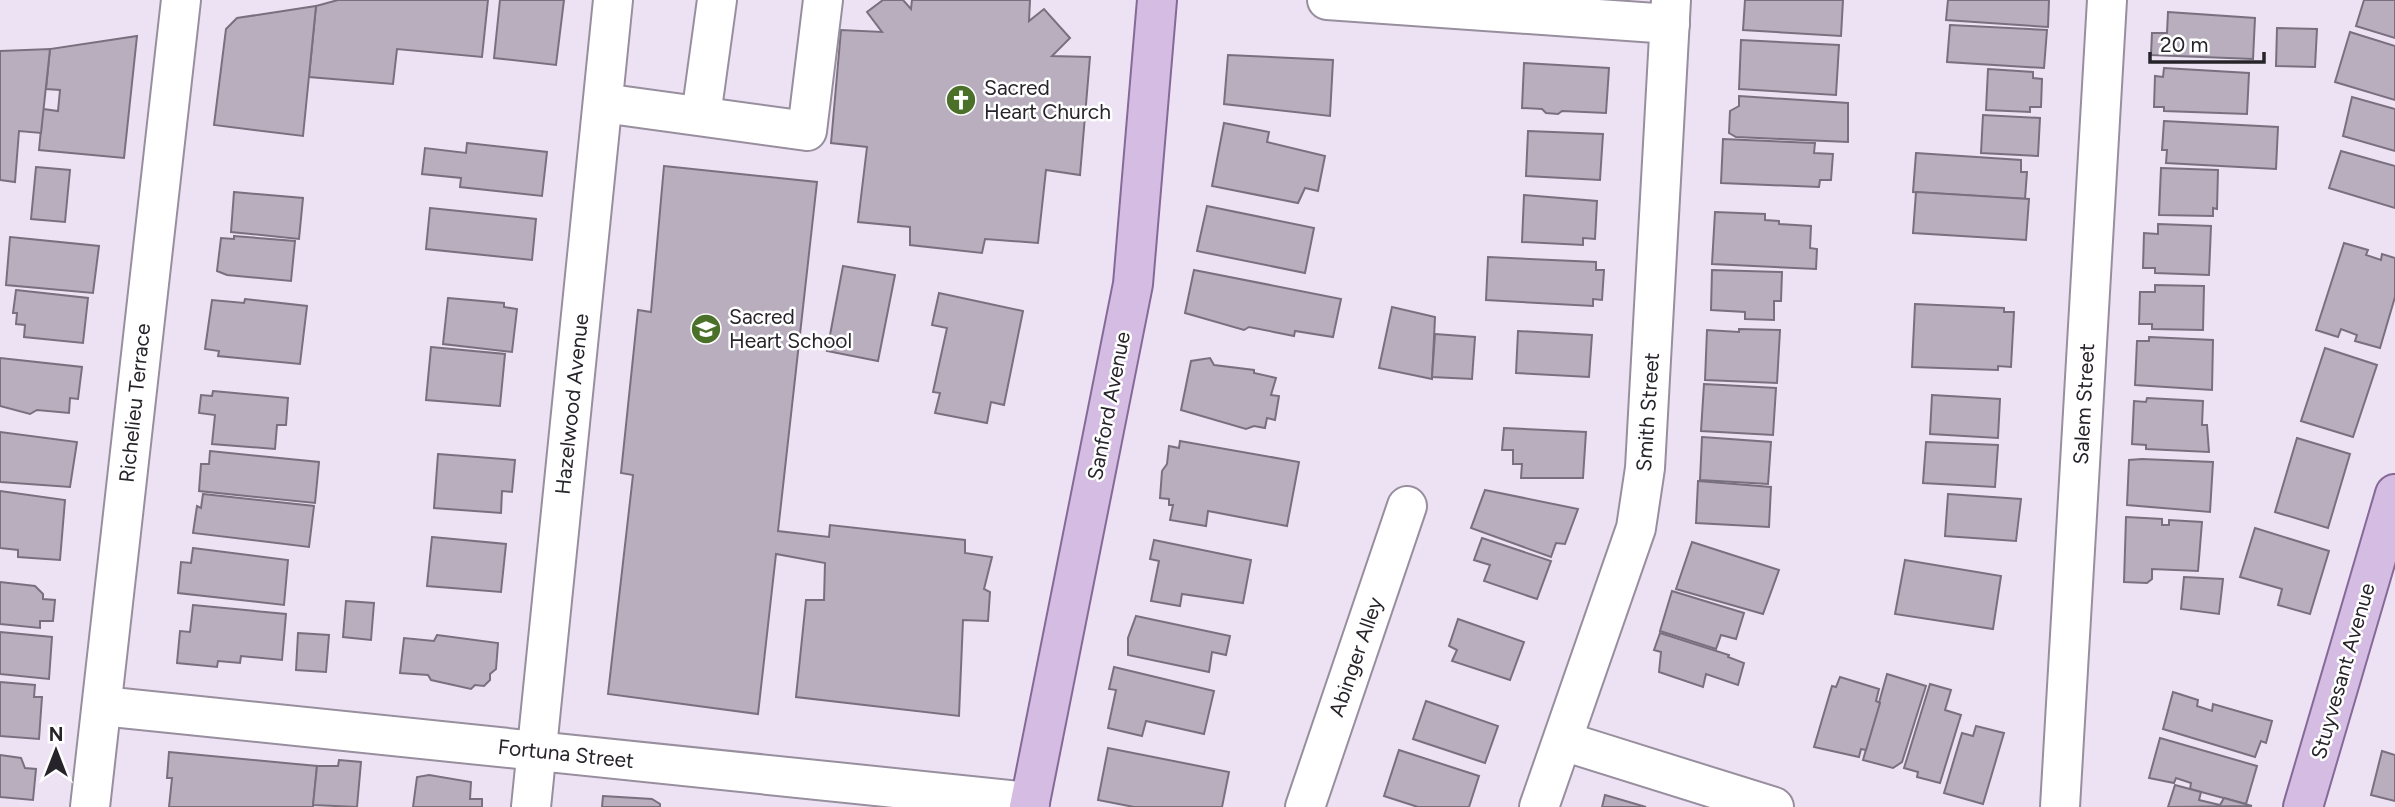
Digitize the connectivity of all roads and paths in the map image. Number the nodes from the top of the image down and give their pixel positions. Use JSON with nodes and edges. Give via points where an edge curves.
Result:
{"nodes":[{"id":1,"x":181,"y":0,"type":"edge"},
{"id":2,"x":613,"y":0,"type":"edge"},
{"id":3,"x":717,"y":0,"type":"edge"},
{"id":4,"x":823,"y":0,"type":"edge"},
{"id":5,"x":1157,"y":0,"type":"edge"},
{"id":6,"x":1327,"y":0,"type":"edge"},
{"id":7,"x":2107,"y":0,"type":"edge"},
{"id":8,"x":1670,"y":12,"type":"edge"},
{"id":9,"x":603,"y":103,"type":"junction"},
{"id":10,"x":701,"y":116,"type":"junction"},
{"id":11,"x":2395,"y":494,"type":"edge"},
{"id":12,"x":1407,"y":506,"type":"dead end"},
{"id":13,"x":102,"y":706,"type":"junction"},
{"id":14,"x":1563,"y":741,"type":"junction"},
{"id":15,"x":537,"y":751,"type":"junction"},
{"id":16,"x":1029,"y":805,"type":"edge"},
{"id":17,"x":90,"y":807,"type":"edge"},
{"id":18,"x":531,"y":807,"type":"edge"},
{"id":19,"x":1306,"y":807,"type":"edge"},
{"id":20,"x":1539,"y":807,"type":"edge"},
{"id":21,"x":1774,"y":807,"type":"edge"},
{"id":22,"x":2060,"y":807,"type":"edge"},
{"id":23,"x":2303,"y":807,"type":"edge"}],
"edges":[{"from":1,"to":13,"type":"street","name":"Richelieu Terrace"},
{"from":2,"to":9,"type":"street","name":"Hazelwood Avenue"},
{"from":3,"to":10,"type":"street"},
{"from":4,"to":10,"type":"street","via":[[807,131]]},
{"from":5,"to":16,"type":"main road","name":"Sanford Avenue","via":[[1133,284]]},
{"from":6,"to":8,"type":"street"},
{"from":7,"to":22,"type":"street","name":"Salem Street"},
{"from":8,"to":14,"type":"street","name":"Smith Street","via":[[1644,480],[1636,528]]},
{"from":9,"to":10,"type":"street"},
{"from":9,"to":15,"type":"street","name":"Hazelwood Avenue"},
{"from":11,"to":23,"type":"main road","name":"Stuyvesant Avenue"},
{"from":12,"to":19,"type":"street","name":"Abinger Alley"},
{"from":13,"to":15,"type":"street","name":"Fortuna Street"},
{"from":13,"to":17,"type":"street","name":"Richelieu Terrace"},
{"from":14,"to":20,"type":"street","name":"Smith Street"},
{"from":14,"to":21,"type":"street"},
{"from":15,"to":16,"type":"street","name":"Fortuna Street"},
{"from":15,"to":18,"type":"street","name":"Hazelwood Avenue"}]}
